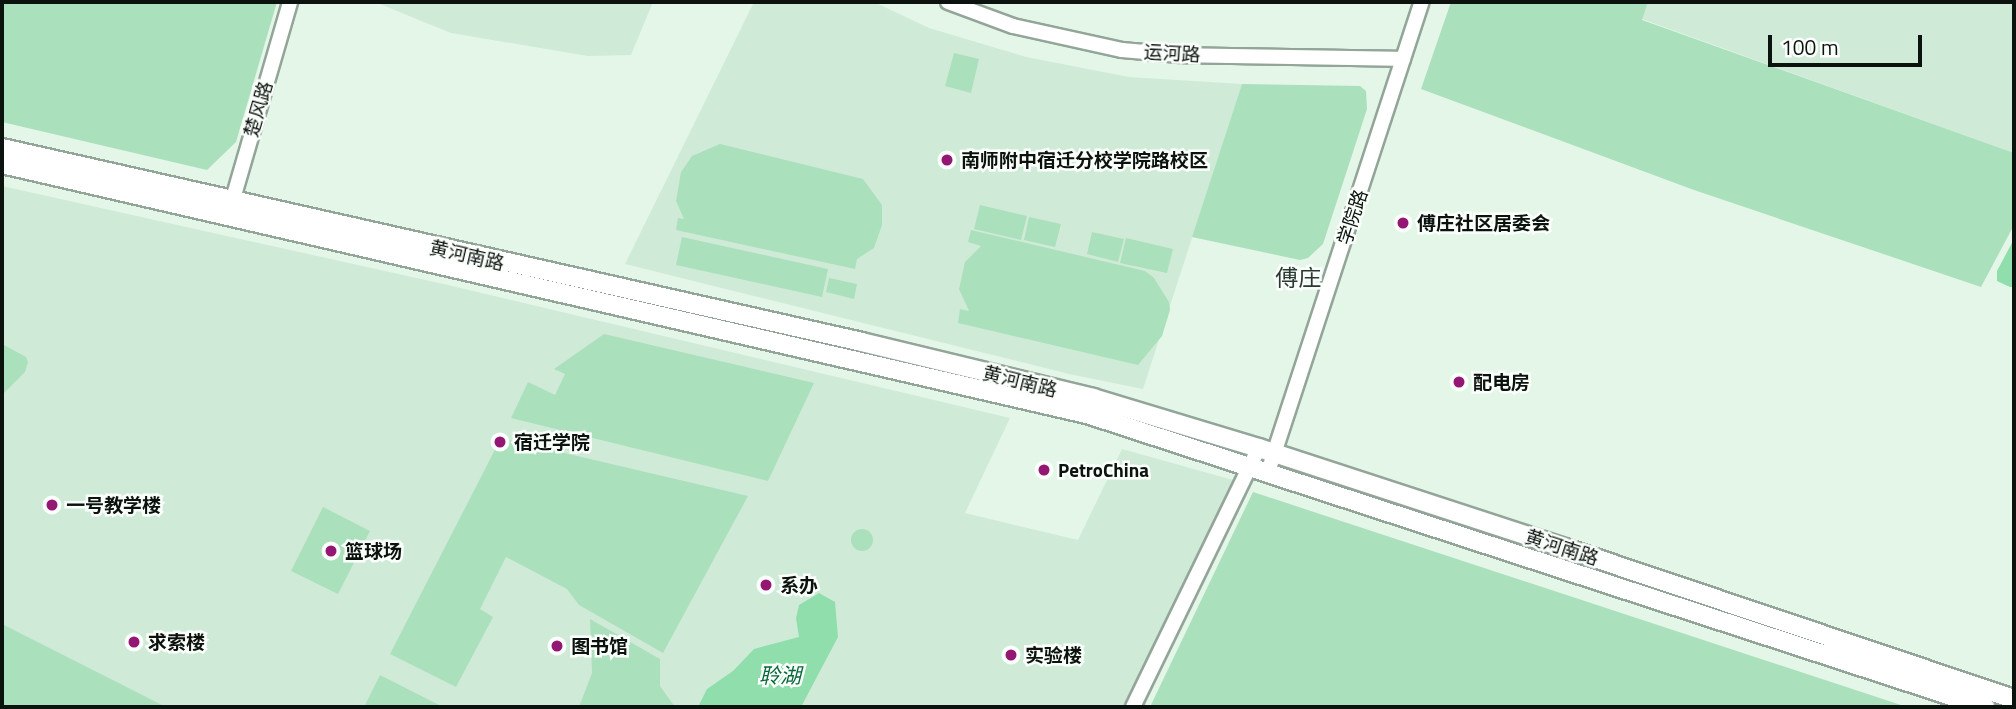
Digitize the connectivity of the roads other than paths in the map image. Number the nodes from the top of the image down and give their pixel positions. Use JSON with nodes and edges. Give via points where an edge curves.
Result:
{"nodes":[{"id":1,"x":290,"y":2,"type":"edge"},
{"id":2,"x":948,"y":2,"type":"edge"},
{"id":3,"x":1422,"y":2,"type":"edge"},
{"id":4,"x":1403,"y":59,"type":"junction"},
{"id":5,"x":2,"y":148,"type":"edge"},
{"id":6,"x":2,"y":164,"type":"edge"},
{"id":7,"x":230,"y":209,"type":"junction"},
{"id":8,"x":1266,"y":450,"type":"junction"},
{"id":9,"x":1250,"y":466,"type":"junction"},
{"id":10,"x":1268,"y":472,"type":"junction"},
{"id":11,"x":2014,"y":699,"type":"edge"},
{"id":12,"x":1133,"y":707,"type":"edge"},
{"id":13,"x":1985,"y":707,"type":"edge"}],
"edges":[{"from":1,"to":7,"type":"street","name":"楚风路"},
{"from":2,"to":4,"type":"street","name":"运河路","via":[[1013,26],[1122,50]]},
{"from":3,"to":4,"type":"street","name":"学院路"},
{"from":4,"to":8,"type":"street","name":"学院路"},
{"from":5,"to":7,"type":"main road","name":"黄河南路"},
{"from":6,"to":7,"type":"main road","name":"黄河南路"},
{"from":7,"to":8,"type":"main road","name":"黄河南路","via":[[862,342],[1093,398]]},
{"from":7,"to":9,"type":"main road","name":"黄河南路","via":[[1087,415]]},
{"from":8,"to":9,"type":"street"},
{"from":8,"to":10,"type":"street","name":"学院路"},
{"from":8,"to":11,"type":"main road","name":"黄河南路"},
{"from":9,"to":10,"type":"main road","name":"黄河南路"},
{"from":9,"to":12,"type":"street"},
{"from":10,"to":13,"type":"main road","name":"黄河南路"}]}
